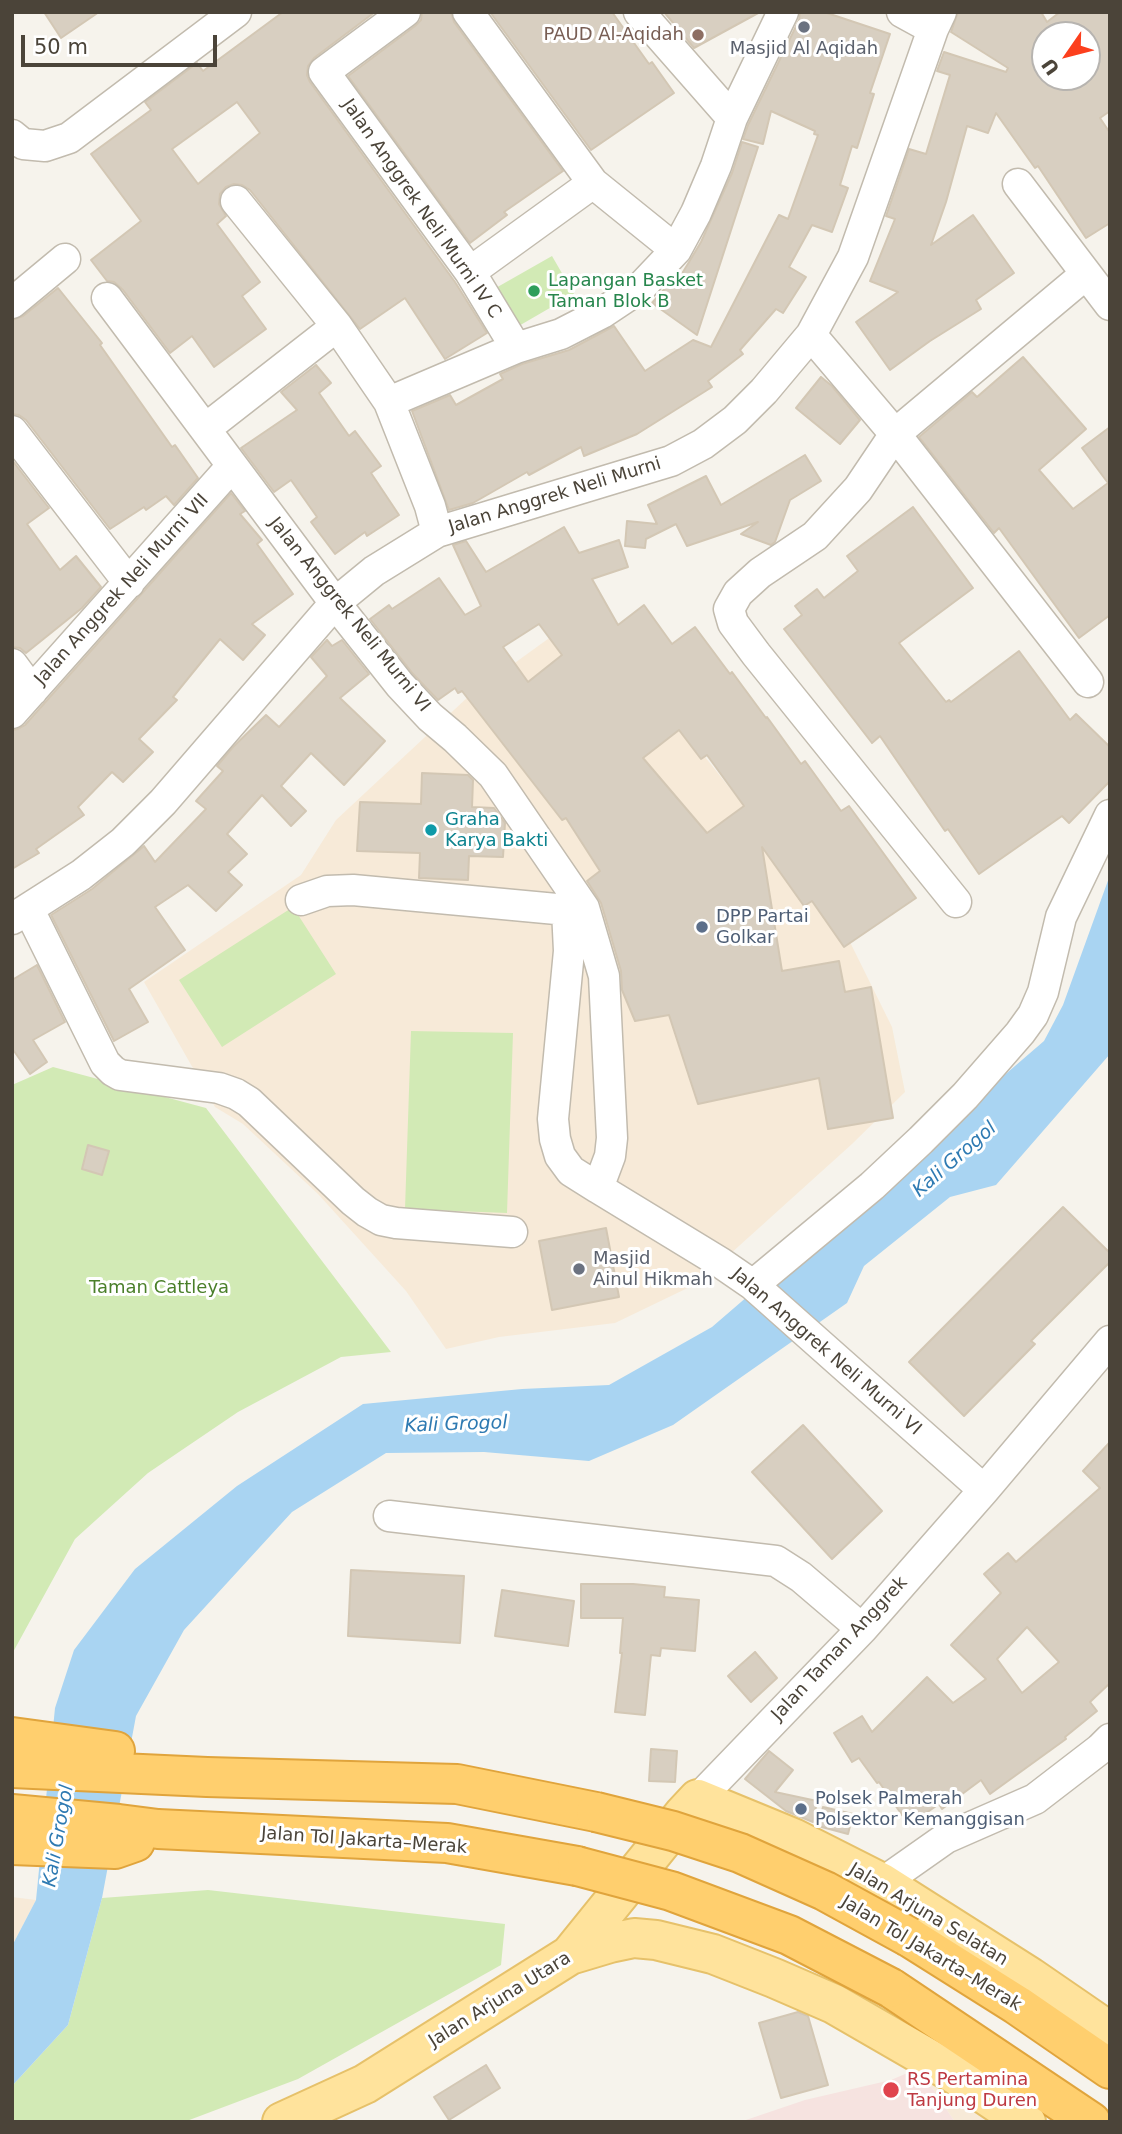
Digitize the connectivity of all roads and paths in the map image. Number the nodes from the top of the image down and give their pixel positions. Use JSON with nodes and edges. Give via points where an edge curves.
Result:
{"nodes":[{"id":1,"x":236,"y":12,"type":"edge"},
{"id":2,"x":405,"y":12,"type":"edge"},
{"id":3,"x":468,"y":12,"type":"edge"},
{"id":4,"x":639,"y":12,"type":"edge"},
{"id":5,"x":783,"y":12,"type":"edge"},
{"id":6,"x":902,"y":12,"type":"edge"},
{"id":7,"x":937,"y":21,"type":"edge"},
{"id":8,"x":732,"y":118,"type":"junction"},
{"id":9,"x":12,"y":135,"type":"edge"},
{"id":10,"x":593,"y":183,"type":"junction"},
{"id":11,"x":1018,"y":184,"type":"dead end"},
{"id":12,"x":236,"y":201,"type":"dead end"},
{"id":13,"x":676,"y":250,"type":"junction"},
{"id":14,"x":65,"y":259,"type":"dead end"},
{"id":15,"x":470,"y":272,"type":"junction"},
{"id":16,"x":1086,"y":274,"type":"junction"},
{"id":17,"x":107,"y":298,"type":"dead end"},
{"id":18,"x":12,"y":303,"type":"edge"},
{"id":19,"x":1110,"y":305,"type":"edge"},
{"id":20,"x":337,"y":326,"type":"junction"},
{"id":21,"x":811,"y":335,"type":"junction"},
{"id":22,"x":516,"y":348,"type":"junction"},
{"id":23,"x":389,"y":402,"type":"junction"},
{"id":24,"x":205,"y":429,"type":"junction"},
{"id":25,"x":12,"y":431,"type":"edge"},
{"id":26,"x":895,"y":434,"type":"junction"},
{"id":27,"x":232,"y":466,"type":"junction"},
{"id":28,"x":437,"y":532,"type":"junction"},
{"id":29,"x":129,"y":583,"type":"junction"},
{"id":30,"x":335,"y":603,"type":"junction"},
{"id":31,"x":12,"y":664,"type":"edge"},
{"id":32,"x":1088,"y":682,"type":"dead end"},
{"id":33,"x":32,"y":691,"type":"junction"},
{"id":34,"x":12,"y":713,"type":"edge"},
{"id":35,"x":1110,"y":815,"type":"edge"},
{"id":36,"x":301,"y":900,"type":"dead end"},
{"id":37,"x":956,"y":902,"type":"dead end"},
{"id":38,"x":576,"y":909,"type":"junction"},
{"id":39,"x":20,"y":914,"type":"edge"},
{"id":40,"x":598,"y":1188,"type":"junction"},
{"id":41,"x":512,"y":1232,"type":"dead end"},
{"id":42,"x":754,"y":1286,"type":"junction"},
{"id":43,"x":1110,"y":1341,"type":"edge"},
{"id":44,"x":984,"y":1490,"type":"junction"},
{"id":45,"x":388,"y":1516,"type":"dead end"},
{"id":46,"x":862,"y":1629,"type":"junction"},
{"id":47,"x":1110,"y":1739,"type":"edge"},
{"id":48,"x":16,"y":1753,"type":"edge"},
{"id":49,"x":698,"y":1799,"type":"junction"},
{"id":50,"x":12,"y":1814,"type":"edge"},
{"id":51,"x":117,"y":1836,"type":"junction"},
{"id":52,"x":12,"y":1845,"type":"edge"},
{"id":53,"x":882,"y":1883,"type":"junction"},
{"id":54,"x":570,"y":1955,"type":"junction"},
{"id":55,"x":1110,"y":2032,"type":"edge"},
{"id":56,"x":1110,"y":2069,"type":"edge"},
{"id":57,"x":282,"y":2122,"type":"edge"},
{"id":58,"x":1026,"y":2122,"type":"edge"},
{"id":59,"x":1091,"y":2122,"type":"edge"}],
"edges":[{"from":1,"to":9,"type":"street","via":[[69,138],[45,146],[23,144]]},
{"from":2,"to":15,"type":"street","name":"Jalan Anggrek Neli Murni IV C","via":[[324,72]]},
{"from":3,"to":10,"type":"street"},
{"from":4,"to":8,"type":"street"},
{"from":5,"to":8,"type":"street"},
{"from":6,"to":7,"type":"street"},
{"from":7,"to":21,"type":"street","name":"Jalan Anggrek Neli Murni","via":[[853,257]]},
{"from":8,"to":13,"type":"street","via":[[716,166]]},
{"from":10,"to":13,"type":"street"},
{"from":10,"to":15,"type":"street"},
{"from":11,"to":16,"type":"street"},
{"from":12,"to":20,"type":"street"},
{"from":13,"to":22,"type":"street","via":[[641,287],[602,313],[561,334]]},
{"from":14,"to":18,"type":"street"},
{"from":15,"to":22,"type":"street","name":"Jalan Anggrek Neli Murni IV C"},
{"from":16,"to":19,"type":"street"},
{"from":16,"to":26,"type":"street"},
{"from":17,"to":24,"type":"street","name":"Jalan Anggrek Neli Murni VI"},
{"from":20,"to":23,"type":"street"},
{"from":20,"to":24,"type":"street"},
{"from":21,"to":26,"type":"street"},
{"from":21,"to":28,"type":"street","name":"Jalan Anggrek Neli Murni","via":[[736,420],[671,461]]},
{"from":22,"to":23,"type":"street"},
{"from":23,"to":28,"type":"street"},
{"from":24,"to":27,"type":"street","name":"Jalan Anggrek Neli Murni VI"},
{"from":25,"to":29,"type":"street"},
{"from":26,"to":32,"type":"street"},
{"from":26,"to":37,"type":"street","via":[[858,489],[815,536],[760,573],[738,593],[729,609],[733,623],[756,654]]},
{"from":27,"to":29,"type":"street","name":"Jalan Anggrek Neli Murni VII"},
{"from":27,"to":30,"type":"street","name":"Jalan Anggrek Neli Murni VI"},
{"from":28,"to":30,"type":"street","name":"Jalan Anggrek Neli Murni","via":[[374,571]]},
{"from":29,"to":33,"type":"street","name":"Jalan Anggrek Neli Murni VII"},
{"from":30,"to":38,"type":"street","name":"Jalan Anggrek Neli Murni VI","via":[[407,692],[493,775]]},
{"from":30,"to":39,"type":"street","name":"Jalan Anggrek Neli Murni","via":[[123,842]]},
{"from":31,"to":33,"type":"street"},
{"from":33,"to":34,"type":"street","name":"Jalan Anggrek Neli Murni VII"},
{"from":35,"to":42,"type":"street","via":[[1061,917],[1043,992],[1020,1033],[911,1149]]},
{"from":36,"to":38,"type":"street","via":[[327,891],[353,891]]},
{"from":38,"to":40,"type":"street","name":"Jalan Anggrek Neli Murni VI","via":[[604,976],[612,1138]]},
{"from":38,"to":40,"type":"street","via":[[553,1119],[560,1156],[571,1171]]},
{"from":39,"to":41,"type":"street","via":[[113,1071],[219,1088],[249,1101],[353,1201],[381,1220]]},
{"from":40,"to":42,"type":"street","name":"Jalan Anggrek Neli Murni VI"},
{"from":42,"to":44,"type":"street","name":"Jalan Anggrek Neli Murni VI"},
{"from":43,"to":44,"type":"street","name":"Jalan Taman Anggrek"},
{"from":44,"to":46,"type":"street","name":"Jalan Taman Anggrek"},
{"from":45,"to":46,"type":"street","via":[[776,1561]]},
{"from":46,"to":49,"type":"street","name":"Jalan Taman Anggrek"},
{"from":47,"to":53,"type":"street","via":[[1035,1799],[946,1838]]},
{"from":48,"to":56,"type":"highway","name":"Jalan Tol Jakarta–Merak","bridge":true,"via":[[136,1763],[160,1760],[207,1777],[457,1784],[673,1831],[740,1853],[825,1891],[909,1937]]},
{"from":49,"to":53,"type":"main road","name":"Jalan Arjuna Selatan","via":[[793,1838]]},
{"from":49,"to":54,"type":"main road","name":"Jalan Taman Anggrek"},
{"from":50,"to":51,"type":"highway"},
{"from":51,"to":52,"type":"highway"},
{"from":51,"to":59,"type":"highway","name":"Jalan Tol Jakarta–Merak","bridge":true,"via":[[129,1845],[158,1829],[447,1843],[577,1866],[671,1891],[789,1935],[891,1988]]},
{"from":53,"to":55,"type":"main road","name":"Jalan Arjuna Selatan"},
{"from":54,"to":57,"type":"main road","name":"Jalan Arjuna Utara","via":[[365,2084]]},
{"from":54,"to":58,"type":"main road","name":"Jalan Arjuna Utara","via":[[634,1938],[713,1954],[834,2004],[950,2071]]}]}
